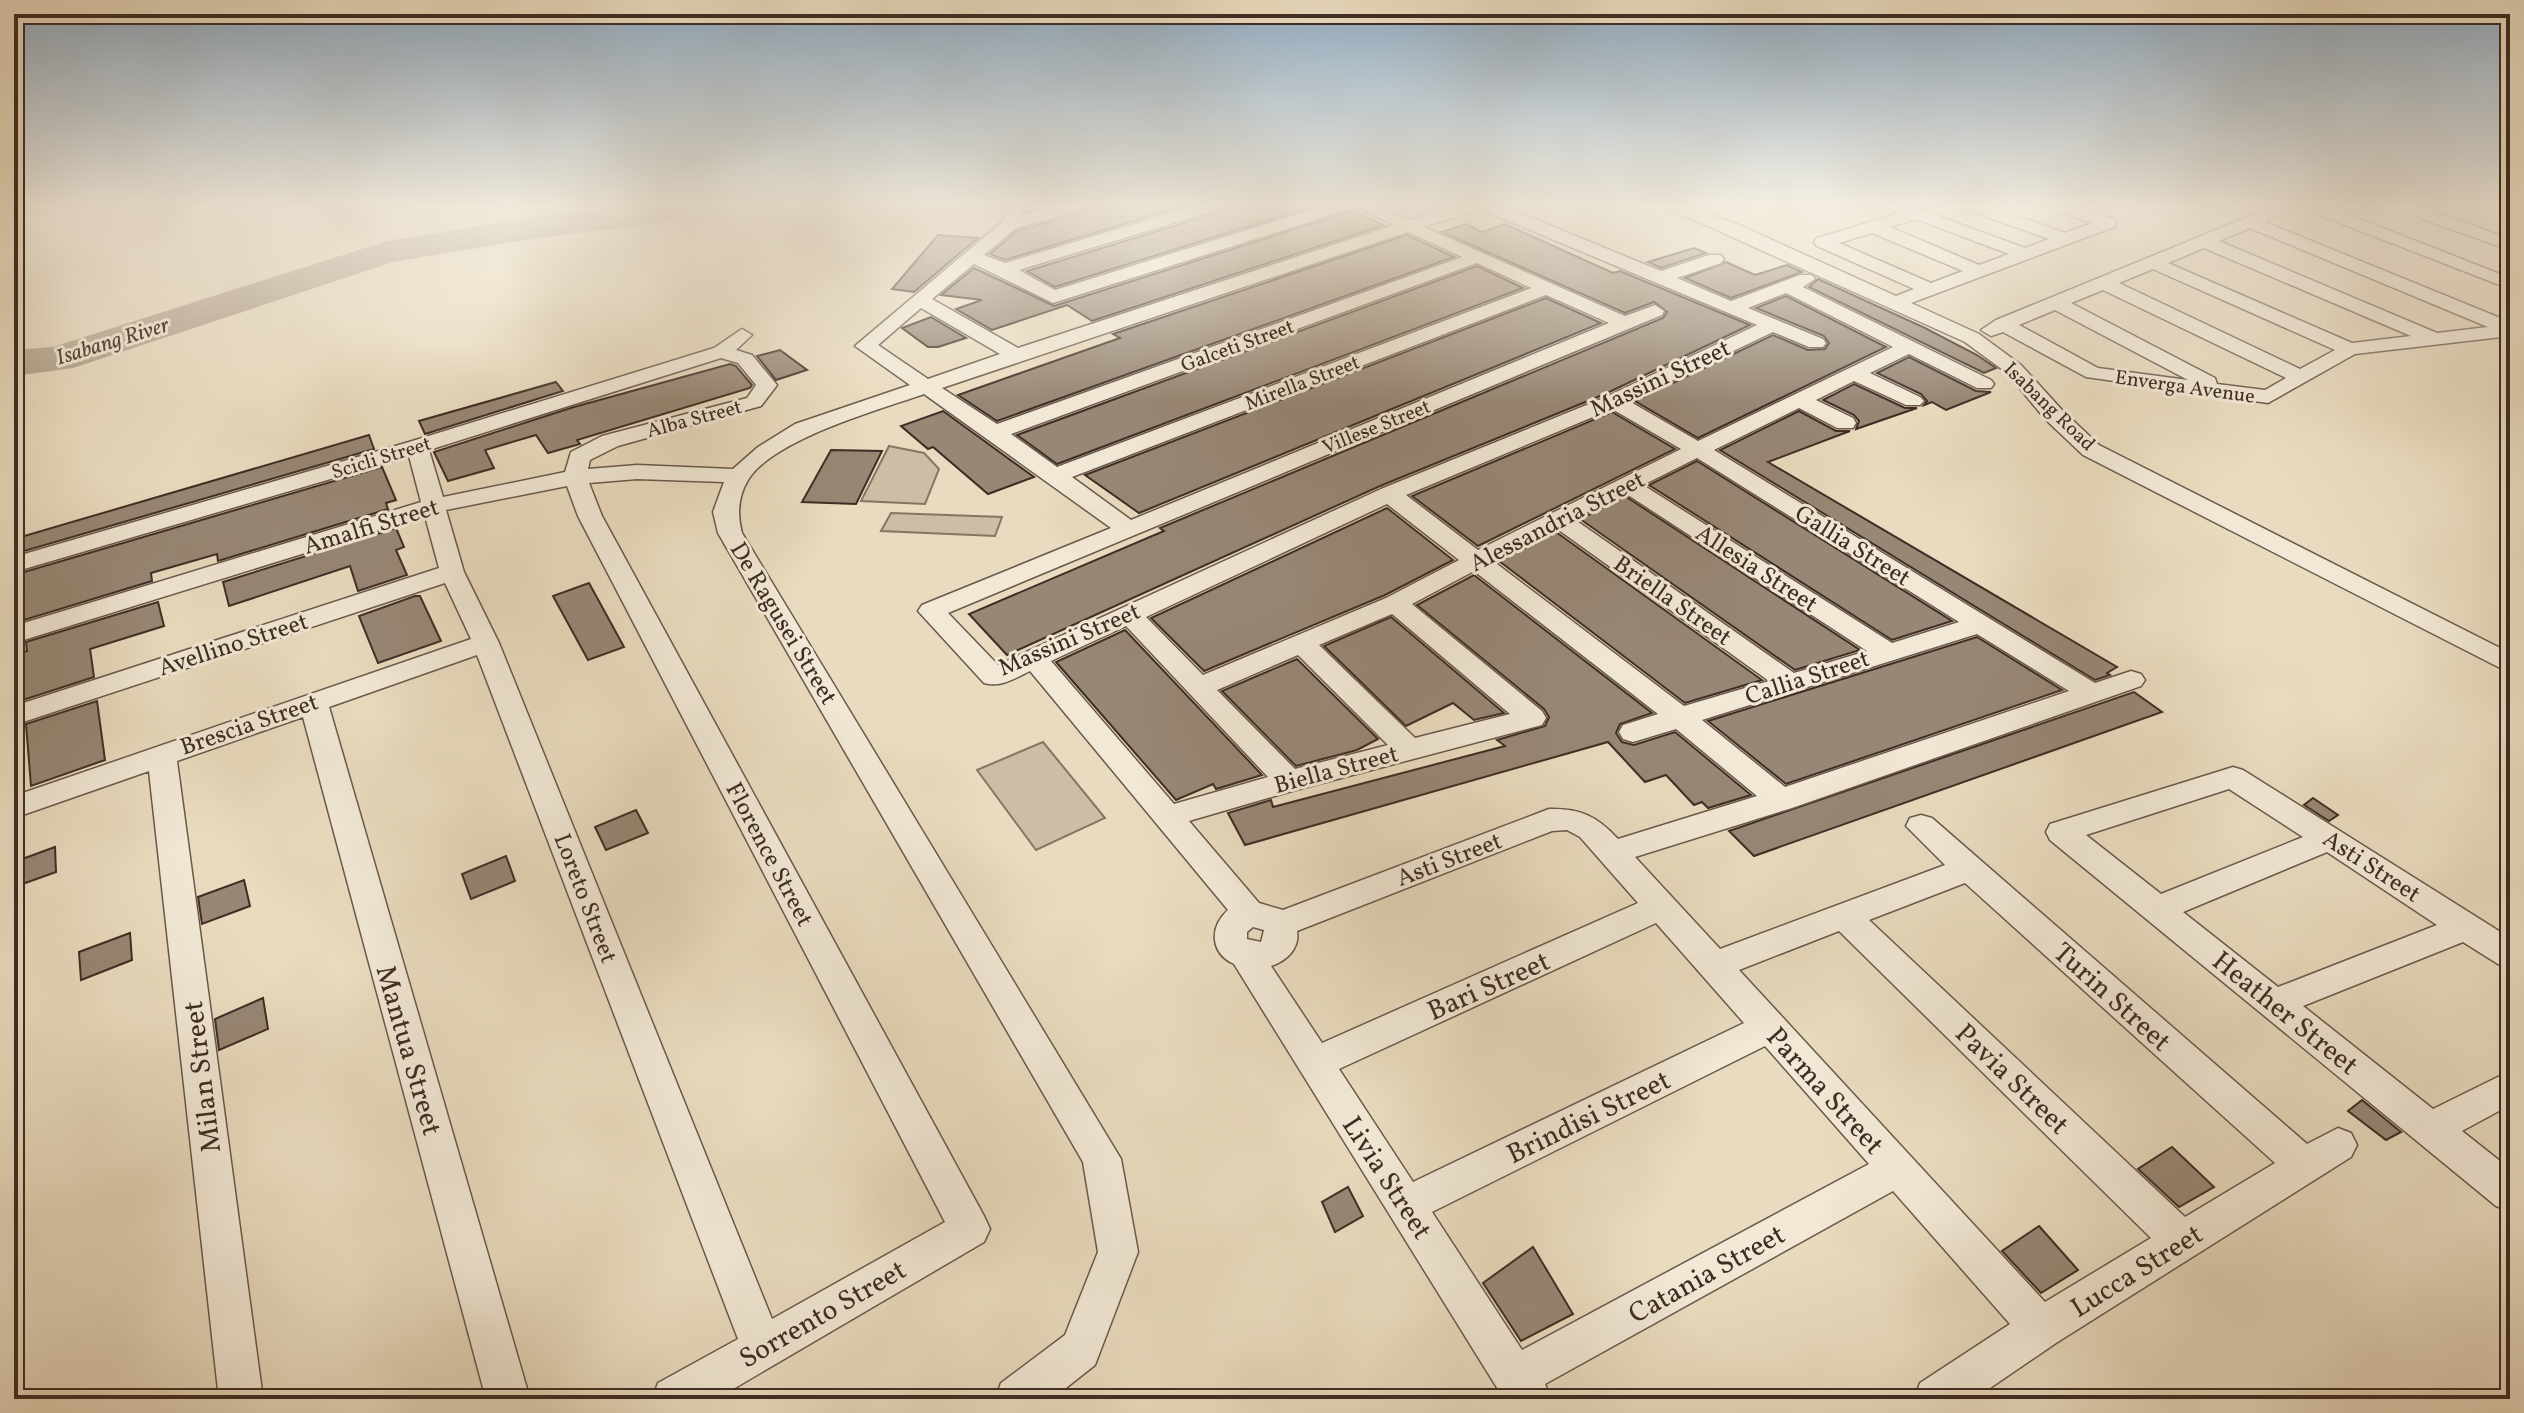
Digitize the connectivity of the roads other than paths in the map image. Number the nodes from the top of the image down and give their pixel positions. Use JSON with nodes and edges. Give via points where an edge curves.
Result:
{"nodes":[{"id":1,"x":955,"y":271,"type":"edge"},
{"id":2,"x":1007,"y":271,"type":"edge"},
{"id":3,"x":1135,"y":271,"type":"edge"},
{"id":4,"x":1268,"y":271,"type":"edge"},
{"id":5,"x":1440,"y":271,"type":"edge"},
{"id":6,"x":1509,"y":271,"type":"edge"},
{"id":7,"x":1647,"y":271,"type":"edge"},
{"id":8,"x":1680,"y":271,"type":"edge"},
{"id":9,"x":1825,"y":271,"type":"edge"},
{"id":10,"x":1888,"y":271,"type":"edge"},
{"id":11,"x":1978,"y":271,"type":"edge"},
{"id":12,"x":2134,"y":271,"type":"edge"},
{"id":13,"x":2172,"y":271,"type":"edge"},
{"id":14,"x":2273,"y":271,"type":"edge"},
{"id":15,"x":2369,"y":271,"type":"edge"},
{"id":16,"x":2477,"y":271,"type":"edge"},
{"id":17,"x":1815,"y":275,"type":"dead end"},
{"id":18,"x":1662,"y":277,"type":"junction"},
{"id":19,"x":2104,"y":283,"type":"junction"},
{"id":20,"x":2510,"y":284,"type":"edge"},
{"id":21,"x":1789,"y":287,"type":"junction"},
{"id":22,"x":1547,"y":288,"type":"junction"},
{"id":23,"x":1929,"y":289,"type":"junction"},
{"id":24,"x":919,"y":299,"type":"junction"},
{"id":25,"x":1895,"y":303,"type":"junction"},
{"id":26,"x":2056,"y":303,"type":"junction"},
{"id":27,"x":1732,"y":307,"type":"junction"},
{"id":28,"x":1655,"y":311,"type":"dead end"},
{"id":29,"x":1625,"y":323,"type":"junction"},
{"id":30,"x":2003,"y":324,"type":"junction"},
{"id":31,"x":1772,"y":325,"type":"junction"},
{"id":32,"x":2510,"y":329,"type":"edge"},
{"id":33,"x":742,"y":335,"type":"dead end"},
{"id":34,"x":1972,"y":338,"type":"junction"},
{"id":35,"x":2434,"y":339,"type":"junction"},
{"id":36,"x":1816,"y":343,"type":"dead end"},
{"id":37,"x":1910,"y":346,"type":"junction"},
{"id":38,"x":2350,"y":349,"type":"junction"},
{"id":39,"x":721,"y":352,"type":"junction"},
{"id":40,"x":1016,"y":355,"type":"junction"},
{"id":41,"x":1855,"y":374,"type":"junction"},
{"id":42,"x":2302,"y":378,"type":"junction"},
{"id":43,"x":1984,"y":384,"type":"dead end"},
{"id":44,"x":925,"y":385,"type":"junction"},
{"id":45,"x":2225,"y":391,"type":"junction"},
{"id":46,"x":1613,"y":401,"type":"junction"},
{"id":47,"x":1801,"y":401,"type":"junction"},
{"id":48,"x":1913,"y":401,"type":"dead end"},
{"id":49,"x":1845,"y":423,"type":"dead end"},
{"id":50,"x":995,"y":432,"type":"junction"},
{"id":51,"x":417,"y":447,"type":"junction"},
{"id":52,"x":1700,"y":451,"type":"junction"},
{"id":53,"x":1056,"y":475,"type":"junction"},
{"id":54,"x":738,"y":476,"type":"junction"},
{"id":55,"x":575,"y":477,"type":"junction"},
{"id":56,"x":1628,"y":485,"type":"junction"},
{"id":57,"x":1389,"y":494,"type":"junction"},
{"id":58,"x":433,"y":506,"type":"junction"},
{"id":59,"x":1557,"y":518,"type":"junction"},
{"id":60,"x":1127,"y":528,"type":"junction"},
{"id":61,"x":1479,"y":560,"type":"junction"},
{"id":62,"x":14,"y":565,"type":"edge"},
{"id":63,"x":452,"y":572,"type":"junction"},
{"id":64,"x":1395,"y":603,"type":"junction"},
{"id":65,"x":1129,"y":614,"type":"junction"},
{"id":66,"x":1981,"y":624,"type":"junction"},
{"id":67,"x":14,"y":635,"type":"edge"},
{"id":68,"x":486,"y":643,"type":"junction"},
{"id":69,"x":1301,"y":643,"type":"junction"},
{"id":70,"x":1886,"y":651,"type":"junction"},
{"id":71,"x":1035,"y":659,"type":"junction"},
{"id":72,"x":2510,"y":664,"type":"edge"},
{"id":73,"x":2131,"y":680,"type":"dead end"},
{"id":74,"x":1789,"y":682,"type":"junction"},
{"id":75,"x":1199,"y":687,"type":"junction"},
{"id":76,"x":2092,"y":693,"type":"junction"},
{"id":77,"x":313,"y":701,"type":"junction"},
{"id":78,"x":14,"y":716,"type":"edge"},
{"id":79,"x":1681,"y":718,"type":"junction"},
{"id":80,"x":1633,"y":732,"type":"dead end"},
{"id":81,"x":1410,"y":750,"type":"junction"},
{"id":82,"x":162,"y":754,"type":"junction"},
{"id":83,"x":1289,"y":781,"type":"junction"},
{"id":84,"x":1781,"y":800,"type":"junction"},
{"id":85,"x":14,"y":807,"type":"edge"},
{"id":86,"x":1167,"y":817,"type":"junction"},
{"id":87,"x":1921,"y":826,"type":"dead end"},
{"id":88,"x":2061,"y":832,"type":"joint"},
{"id":89,"x":2329,"y":839,"type":"junction"},
{"id":90,"x":1612,"y":852,"type":"junction"},
{"id":91,"x":1969,"y":869,"type":"junction"},
{"id":92,"x":1661,"y":907,"type":"junction"},
{"id":93,"x":2157,"y":909,"type":"junction"},
{"id":94,"x":1844,"y":916,"type":"junction"},
{"id":95,"x":1265,"y":919,"type":"junction"},
{"id":96,"x":2466,"y":927,"type":"junction"},
{"id":97,"x":2510,"y":955,"type":"edge"},
{"id":98,"x":1714,"y":965,"type":"junction"},
{"id":99,"x":2274,"y":1003,"type":"junction"},
{"id":100,"x":1770,"y":1027,"type":"junction"},
{"id":101,"x":1315,"y":1063,"type":"junction"},
{"id":102,"x":2510,"y":1087,"type":"edge"},
{"id":103,"x":2431,"y":1129,"type":"junction"},
{"id":104,"x":2322,"y":1155,"type":"joint"},
{"id":105,"x":1897,"y":1169,"type":"junction"},
{"id":106,"x":2510,"y":1193,"type":"edge"},
{"id":107,"x":1406,"y":1205,"type":"junction"},
{"id":108,"x":970,"y":1229,"type":"joint"},
{"id":109,"x":2182,"y":1241,"type":"junction"},
{"id":110,"x":2041,"y":1328,"type":"junction"},
{"id":111,"x":762,"y":1347,"type":"junction"},
{"id":112,"x":1522,"y":1388,"type":"edge"},
{"id":113,"x":241,"y":1399,"type":"edge"},
{"id":114,"x":508,"y":1399,"type":"edge"},
{"id":115,"x":674,"y":1399,"type":"edge"},
{"id":116,"x":1017,"y":1399,"type":"edge"},
{"id":117,"x":1936,"y":1399,"type":"edge"}],
"edges":[{"from":1,"to":24,"type":"street"},
{"from":2,"to":3,"type":"street","via":[[1053,297]]},
{"from":4,"to":40,"type":"street"},
{"from":5,"to":50,"type":"street","name":"Galceti Street"},
{"from":6,"to":22,"type":"street"},
{"from":7,"to":18,"type":"street","name":"Massini Street"},
{"from":8,"to":18,"type":"street"},
{"from":9,"to":25,"type":"street","name":"Isabang Road"},
{"from":10,"to":23,"type":"street"},
{"from":11,"to":23,"type":"street"},
{"from":12,"to":19,"type":"street"},
{"from":13,"to":38,"type":"street"},
{"from":14,"to":35,"type":"street"},
{"from":15,"to":32,"type":"street"},
{"from":16,"to":20,"type":"street"},
{"from":17,"to":21,"type":"street"},
{"from":18,"to":27,"type":"street","name":"Massini Street"},
{"from":19,"to":26,"type":"street"},
{"from":19,"to":42,"type":"street"},
{"from":21,"to":27,"type":"street"},
{"from":21,"to":37,"type":"street"},
{"from":22,"to":29,"type":"street"},
{"from":22,"to":53,"type":"street","name":"Mirella Street"},
{"from":23,"to":25,"type":"street"},
{"from":24,"to":40,"type":"street"},
{"from":24,"to":44,"type":"street","via":[[865,346]]},
{"from":25,"to":34,"type":"street","name":"Isabang Road"},
{"from":26,"to":30,"type":"street"},
{"from":26,"to":45,"type":"street"},
{"from":27,"to":31,"type":"street","name":"Massini Street"},
{"from":28,"to":29,"type":"street","name":"Villese Street"},
{"from":29,"to":60,"type":"street","name":"Villese Street"},
{"from":30,"to":34,"type":"street"},
{"from":30,"to":45,"type":"street","name":"Enverga Avenue","via":[[2093,373]]},
{"from":31,"to":36,"type":"street","name":"Massini Street"},
{"from":31,"to":46,"type":"street","name":"Massini Street"},
{"from":32,"to":35,"type":"street","name":"Enverga Avenue"},
{"from":33,"to":39,"type":"street","name":"Scicli Street"},
{"from":34,"to":72,"type":"street","name":"Isabang Road","via":[[2014,369],[2091,450]]},
{"from":35,"to":38,"type":"street","name":"Enverga Avenue"},
{"from":37,"to":41,"type":"street","name":"Alessandria Street"},
{"from":37,"to":43,"type":"street"},
{"from":38,"to":42,"type":"street","name":"Enverga Avenue"},
{"from":39,"to":51,"type":"street","name":"Scicli Street"},
{"from":39,"to":55,"type":"street","name":"Alba Street","via":[[745,359],[767,385],[754,402],[610,441],[579,457]]},
{"from":40,"to":44,"type":"street"},
{"from":41,"to":47,"type":"street","name":"Alessandria Street"},
{"from":41,"to":48,"type":"street"},
{"from":42,"to":45,"type":"street","name":"Enverga Avenue","via":[[2268,397]]},
{"from":44,"to":50,"type":"street"},
{"from":44,"to":54,"type":"street","via":[[803,429]]},
{"from":46,"to":52,"type":"street","name":"Gallia Street"},
{"from":46,"to":57,"type":"street","name":"Massini Street"},
{"from":47,"to":49,"type":"street"},
{"from":47,"to":52,"type":"street","name":"Alessandria Street"},
{"from":50,"to":53,"type":"street"},
{"from":51,"to":58,"type":"street","name":"Loreto Street"},
{"from":51,"to":62,"type":"street","name":"Scicli Street"},
{"from":52,"to":56,"type":"street","name":"Alessandria Street"},
{"from":52,"to":66,"type":"street","name":"Gallia Street"},
{"from":53,"to":60,"type":"street"},
{"from":54,"to":55,"type":"street","name":"Amalfi Street","via":[[637,472]]},
{"from":54,"to":116,"type":"street","name":"De Ragusei Street","via":[[725,512],[730,533],[1102,1159],[1118,1252],[1080,1350]]},
{"from":55,"to":58,"type":"street","name":"Amalfi Street"},
{"from":55,"to":108,"type":"street","name":"Florence Street","via":[[590,516]]},
{"from":56,"to":59,"type":"street","name":"Alessandria Street"},
{"from":56,"to":70,"type":"street","name":"Allesia Street"},
{"from":57,"to":61,"type":"street"},
{"from":57,"to":65,"type":"street","name":"Massini Street"},
{"from":58,"to":63,"type":"street","name":"Loreto Street"},
{"from":58,"to":67,"type":"street","name":"Amalfi Street"},
{"from":59,"to":61,"type":"street","name":"Alessandria Street"},
{"from":59,"to":74,"type":"street","name":"Briella Street"},
{"from":60,"to":71,"type":"street","name":"Massini Street","via":[[931,611],[994,677]]},
{"from":61,"to":64,"type":"street","name":"Alessandria Street"},
{"from":61,"to":79,"type":"street"},
{"from":63,"to":68,"type":"street","name":"Loreto Street"},
{"from":63,"to":78,"type":"street","name":"Avellino Street"},
{"from":64,"to":69,"type":"street","name":"Alessandria Street"},
{"from":64,"to":81,"type":"street","name":"Biella Street","via":[[1532,718]]},
{"from":65,"to":71,"type":"street","name":"Massini Street"},
{"from":65,"to":75,"type":"street"},
{"from":66,"to":70,"type":"street","name":"Callia Street"},
{"from":66,"to":76,"type":"street","name":"Gallia Street"},
{"from":68,"to":77,"type":"street","name":"Brescia Street"},
{"from":68,"to":111,"type":"street","name":"Loreto Street"},
{"from":69,"to":75,"type":"street","name":"Alessandria Street"},
{"from":69,"to":81,"type":"street"},
{"from":70,"to":74,"type":"street","name":"Callia Street"},
{"from":71,"to":86,"type":"street"},
{"from":73,"to":76,"type":"street"},
{"from":74,"to":79,"type":"street","name":"Callia Street"},
{"from":75,"to":83,"type":"street"},
{"from":76,"to":84,"type":"street"},
{"from":77,"to":82,"type":"street","name":"Brescia Street"},
{"from":77,"to":114,"type":"street","name":"Mantua Street"},
{"from":79,"to":80,"type":"street","name":"Callia Street"},
{"from":79,"to":84,"type":"street"},
{"from":81,"to":83,"type":"street","name":"Biella Street"},
{"from":82,"to":85,"type":"street","name":"Brescia Street"},
{"from":82,"to":113,"type":"street","name":"Milan Street"},
{"from":83,"to":86,"type":"street","name":"Biella Street"},
{"from":84,"to":90,"type":"street"},
{"from":86,"to":95,"type":"street"},
{"from":87,"to":91,"type":"street","name":"Turin Street"},
{"from":88,"to":89,"type":"street","name":"Asti Street","via":[[2233,777]]},
{"from":88,"to":93,"type":"street","name":"Heather Street"},
{"from":89,"to":93,"type":"street"},
{"from":89,"to":96,"type":"street","name":"Asti Street"},
{"from":90,"to":92,"type":"street","name":"Parma Street"},
{"from":90,"to":95,"type":"street","name":"Asti Street","via":[[1591,829],[1571,819],[1549,820]]},
{"from":91,"to":94,"type":"street"},
{"from":91,"to":104,"type":"street","name":"Turin Street"},
{"from":92,"to":98,"type":"street","name":"Parma Street"},
{"from":92,"to":101,"type":"street","name":"Bari Street"},
{"from":93,"to":99,"type":"street","name":"Heather Street"},
{"from":94,"to":98,"type":"street"},
{"from":94,"to":109,"type":"street","name":"Pavia Street"},
{"from":95,"to":101,"type":"street","name":"Livia Street","via":[[1236,921],[1228,933]]},
{"from":96,"to":97,"type":"street","name":"Asti Street"},
{"from":96,"to":99,"type":"street"},
{"from":98,"to":100,"type":"street","name":"Parma Street"},
{"from":99,"to":103,"type":"street","name":"Heather Street"},
{"from":100,"to":105,"type":"street","name":"Parma Street"},
{"from":100,"to":107,"type":"street","name":"Brindisi Street"},
{"from":101,"to":107,"type":"street","name":"Livia Street"},
{"from":102,"to":103,"type":"street"},
{"from":103,"to":106,"type":"street","name":"Heather Street"},
{"from":104,"to":109,"type":"street","name":"Lucca Street"},
{"from":105,"to":110,"type":"street","name":"Parma Street"},
{"from":105,"to":112,"type":"street","name":"Catania Street"},
{"from":107,"to":112,"type":"street","name":"Livia Street"},
{"from":108,"to":111,"type":"street","name":"Sorrento Street"},
{"from":109,"to":110,"type":"street","name":"Lucca Street"},
{"from":110,"to":117,"type":"street","name":"Lucca Street"},
{"from":111,"to":115,"type":"street","name":"Sorrento Street"}]}
